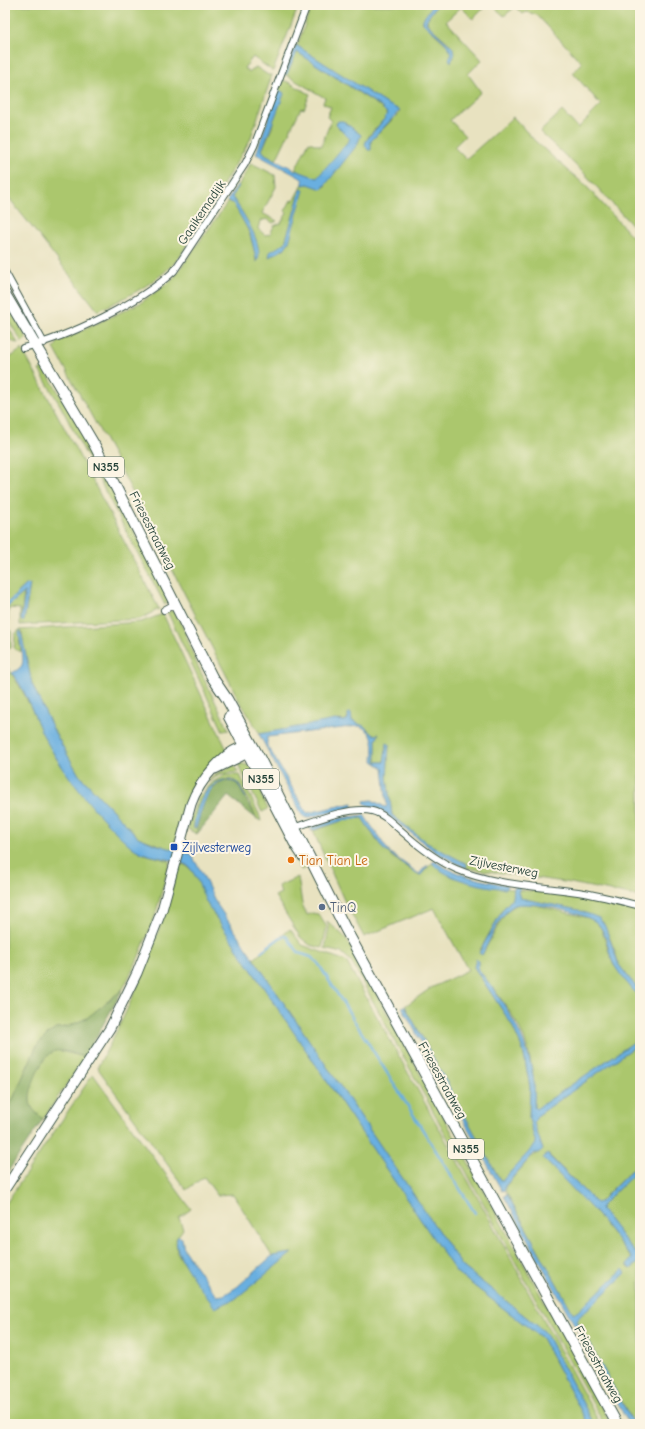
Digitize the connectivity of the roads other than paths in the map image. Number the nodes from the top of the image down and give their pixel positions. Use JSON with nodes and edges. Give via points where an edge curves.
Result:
{"nodes":[{"id":1,"x":307,"y":5,"type":"edge"},
{"id":2,"x":5,"y":272,"type":"edge"},
{"id":3,"x":5,"y":294,"type":"edge"},
{"id":4,"x":40,"y":343,"type":"junction"},
{"id":5,"x":23,"y":348,"type":"dead end"},
{"id":6,"x":175,"y":604,"type":"junction"},
{"id":7,"x":164,"y":610,"type":"dead end"},
{"id":8,"x":248,"y":748,"type":"junction"},
{"id":9,"x":291,"y":829,"type":"junction"},
{"id":10,"x":640,"y":906,"type":"edge"},
{"id":11,"x":5,"y":1189,"type":"edge"},
{"id":12,"x":617,"y":1424,"type":"edge"}],
"edges":[{"from":1,"to":4,"type":"street","name":"Gaaikemadijk","via":[[245,164],[174,271],[144,295],[108,314]]},
{"from":2,"to":4,"type":"street","name":"Friesestraatweg"},
{"from":3,"to":4,"type":"main road","name":"Friesestraatweg","number":"N355"},
{"from":4,"to":5,"type":"street","name":"Gaaikemadijk"},
{"from":4,"to":6,"type":"main road","name":"Friesestraatweg","number":"N355"},
{"from":6,"to":7,"type":"street"},
{"from":6,"to":8,"type":"main road","name":"Friesestraatweg","number":"N355"},
{"from":8,"to":9,"type":"main road","name":"Friesestraatweg","number":"N355"},
{"from":8,"to":11,"type":"main road","via":[[225,757],[194,793],[151,940],[110,1028]]},
{"from":9,"to":10,"type":"street","name":"Zijlvesterweg","via":[[342,814],[361,810],[374,811],[423,849],[467,873],[581,892]]},
{"from":9,"to":12,"type":"main road","name":"Friesestraatweg","number":"N355"}]}
